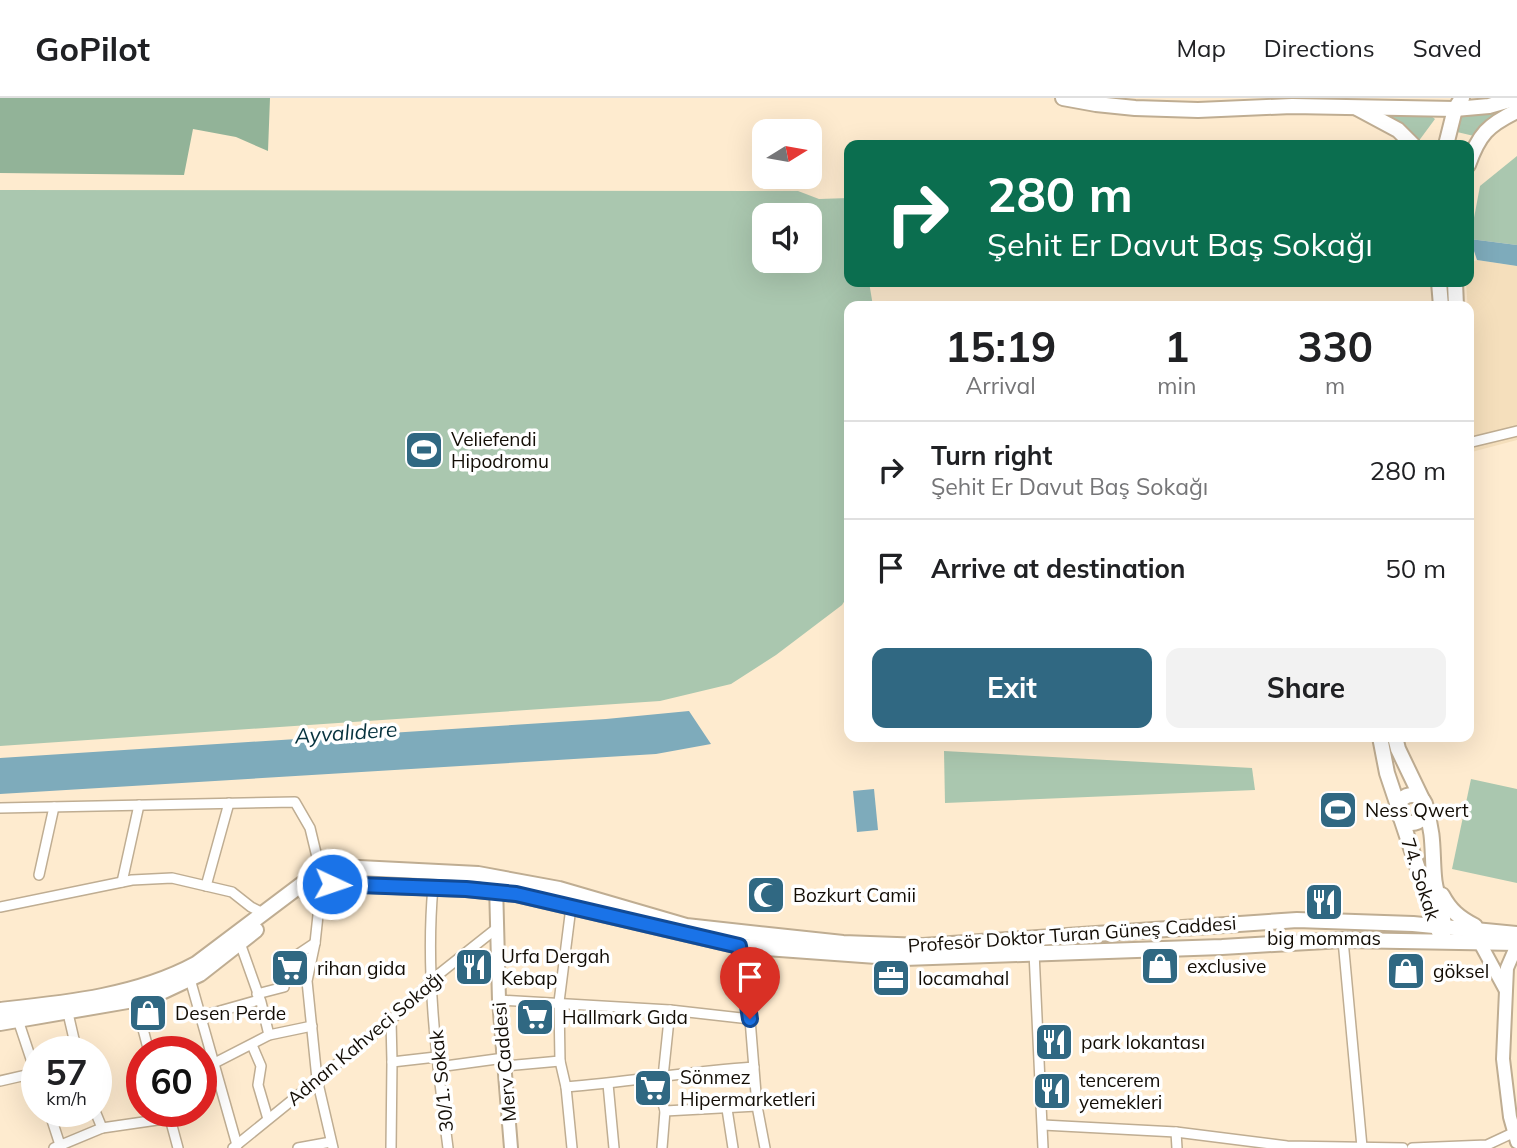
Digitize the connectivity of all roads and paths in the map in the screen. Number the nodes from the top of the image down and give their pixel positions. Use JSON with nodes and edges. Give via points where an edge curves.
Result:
{"nodes":[{"id":1,"x":1063,"y":98,"type":"edge"},
{"id":2,"x":1517,"y":98,"type":"edge"},
{"id":3,"x":1459,"y":103,"type":"edge"},
{"id":4,"x":1356,"y":107,"type":"junction"},
{"id":5,"x":1517,"y":111,"type":"edge"},
{"id":6,"x":1408,"y":140,"type":"edge"},
{"id":7,"x":1448,"y":140,"type":"edge"},
{"id":8,"x":1474,"y":148,"type":"edge"},
{"id":9,"x":1517,"y":431,"type":"edge"},
{"id":10,"x":1474,"y":442,"type":"edge"},
{"id":11,"x":1381,"y":742,"type":"edge"},
{"id":12,"x":1396,"y":742,"type":"edge"},
{"id":13,"x":229,"y":803,"type":"junction"},
{"id":14,"x":139,"y":805,"type":"junction"},
{"id":15,"x":1424,"y":805,"type":"junction"},
{"id":16,"x":54,"y":807,"type":"junction"},
{"id":17,"x":0,"y":808,"type":"edge"},
{"id":18,"x":1400,"y":813,"type":"junction"},
{"id":19,"x":38,"y":875,"type":"dead end"},
{"id":20,"x":318,"y":877,"type":"junction"},
{"id":21,"x":494,"y":877,"type":"junction"},
{"id":22,"x":122,"y":882,"type":"junction"},
{"id":23,"x":1429,"y":882,"type":"junction"},
{"id":24,"x":206,"y":886,"type":"junction"},
{"id":25,"x":433,"y":887,"type":"junction"},
{"id":26,"x":498,"y":893,"type":"junction"},
{"id":27,"x":571,"y":906,"type":"junction"},
{"id":28,"x":0,"y":907,"type":"edge"},
{"id":29,"x":263,"y":913,"type":"junction"},
{"id":30,"x":1413,"y":924,"type":"junction"},
{"id":31,"x":497,"y":928,"type":"junction"},
{"id":32,"x":737,"y":930,"type":"junction"},
{"id":33,"x":1441,"y":931,"type":"junction"},
{"id":34,"x":1517,"y":934,"type":"edge"},
{"id":35,"x":1481,"y":936,"type":"junction"},
{"id":36,"x":1343,"y":940,"type":"junction"},
{"id":37,"x":240,"y":943,"type":"junction"},
{"id":38,"x":315,"y":943,"type":"junction"},
{"id":39,"x":1517,"y":944,"type":"edge"},
{"id":40,"x":739,"y":946,"type":"junction"},
{"id":41,"x":1034,"y":952,"type":"junction"},
{"id":42,"x":190,"y":979,"type":"junction"},
{"id":43,"x":432,"y":980,"type":"junction"},
{"id":44,"x":1506,"y":989,"type":"junction"},
{"id":45,"x":134,"y":995,"type":"junction"},
{"id":46,"x":258,"y":997,"type":"junction"},
{"id":47,"x":499,"y":1000,"type":"junction"},
{"id":48,"x":559,"y":1002,"type":"junction"},
{"id":49,"x":67,"y":1006,"type":"junction"},
{"id":50,"x":0,"y":1010,"type":"edge"},
{"id":51,"x":670,"y":1010,"type":"junction"},
{"id":52,"x":202,"y":1016,"type":"junction"},
{"id":53,"x":750,"y":1019,"type":"junction"},
{"id":54,"x":18,"y":1020,"type":"junction"},
{"id":55,"x":391,"y":1020,"type":"junction"},
{"id":56,"x":1511,"y":1021,"type":"edge"},
{"id":57,"x":0,"y":1023,"type":"edge"},
{"id":58,"x":312,"y":1026,"type":"junction"},
{"id":59,"x":269,"y":1035,"type":"junction"},
{"id":60,"x":23,"y":1036,"type":"edge"},
{"id":61,"x":74,"y":1036,"type":"edge"},
{"id":62,"x":145,"y":1036,"type":"edge"},
{"id":63,"x":208,"y":1036,"type":"edge"},
{"id":64,"x":252,"y":1045,"type":"junction"},
{"id":65,"x":560,"y":1061,"type":"junction"},
{"id":66,"x":217,"y":1062,"type":"edge"},
{"id":67,"x":392,"y":1062,"type":"junction"},
{"id":68,"x":437,"y":1062,"type":"junction"},
{"id":69,"x":505,"y":1062,"type":"junction"},
{"id":70,"x":754,"y":1067,"type":"junction"},
{"id":71,"x":217,"y":1071,"type":"edge"},
{"id":72,"x":21,"y":1077,"type":"edge"},
{"id":73,"x":659,"y":1078,"type":"junction"},
{"id":74,"x":317,"y":1079,"type":"junction"},
{"id":75,"x":0,"y":1080,"type":"edge"},
{"id":76,"x":608,"y":1084,"type":"junction"},
{"id":77,"x":566,"y":1087,"type":"junction"},
{"id":78,"x":757,"y":1107,"type":"junction"},
{"id":79,"x":727,"y":1108,"type":"junction"},
{"id":80,"x":665,"y":1111,"type":"junction"},
{"id":81,"x":268,"y":1119,"type":"junction"},
{"id":82,"x":126,"y":1123,"type":"edge"},
{"id":83,"x":1043,"y":1125,"type":"junction"},
{"id":84,"x":53,"y":1127,"type":"edge"},
{"id":85,"x":173,"y":1127,"type":"edge"},
{"id":86,"x":102,"y":1128,"type":"joint"},
{"id":87,"x":1176,"y":1132,"type":"junction"},
{"id":88,"x":1516,"y":1135,"type":"edge"},
{"id":89,"x":332,"y":1145,"type":"edge"},
{"id":90,"x":235,"y":1146,"type":"edge"},
{"id":91,"x":59,"y":1147,"type":"edge"},
{"id":92,"x":1338,"y":1147,"type":"edge"},
{"id":93,"x":1362,"y":1147,"type":"edge"},
{"id":94,"x":1485,"y":1147,"type":"edge"},
{"id":95,"x":178,"y":1148,"type":"edge"},
{"id":96,"x":298,"y":1148,"type":"edge"},
{"id":97,"x":391,"y":1148,"type":"edge"},
{"id":98,"x":448,"y":1148,"type":"edge"},
{"id":99,"x":511,"y":1148,"type":"edge"},
{"id":100,"x":572,"y":1148,"type":"edge"},
{"id":101,"x":614,"y":1148,"type":"edge"},
{"id":102,"x":662,"y":1148,"type":"edge"},
{"id":103,"x":733,"y":1148,"type":"edge"},
{"id":104,"x":765,"y":1148,"type":"edge"},
{"id":105,"x":1043,"y":1148,"type":"edge"},
{"id":106,"x":1177,"y":1148,"type":"edge"},
{"id":107,"x":1403,"y":1148,"type":"edge"},
{"id":108,"x":1412,"y":1148,"type":"edge"}],
"edges":[{"from":1,"to":4,"type":"main road","via":[[1186,109]]},
{"from":2,"to":3,"type":"main road","via":[[1489,106]]},
{"from":3,"to":4,"type":"main road"},
{"from":3,"to":7,"type":"main road"},
{"from":4,"to":6,"type":"main road"},
{"from":5,"to":8,"type":"main road","via":[[1483,132]]},
{"from":9,"to":10,"type":"street"},
{"from":11,"to":18,"type":"main road","name":"74. Sokak"},
{"from":12,"to":15,"type":"main road","name":"74. Sokak"},
{"from":13,"to":14,"type":"street"},
{"from":13,"to":20,"type":"street","via":[[295,802],[310,828]]},
{"from":13,"to":24,"type":"street"},
{"from":14,"to":16,"type":"street"},
{"from":14,"to":22,"type":"street"},
{"from":15,"to":18,"type":"main road","via":[[1409,796],[1402,800]]},
{"from":15,"to":18,"type":"main road","via":[[1419,822],[1409,823]]},
{"from":15,"to":23,"type":"main road","name":"74. Sokak","via":[[1433,840]]},
{"from":16,"to":17,"type":"street"},
{"from":16,"to":19,"type":"street"},
{"from":18,"to":23,"type":"main road","name":"74. Sokak"},
{"from":20,"to":21,"type":"main road","name":"Profesör Doktor Turan Güneş Caddesi","via":[[359,868]]},
{"from":20,"to":25,"type":"main road","name":"Profesör Doktor Turan Güneş Caddesi"},
{"from":20,"to":29,"type":"main road"},
{"from":20,"to":37,"type":"main road"},
{"from":20,"to":38,"type":"street"},
{"from":21,"to":26,"type":"main road","name":"Merv Caddesi"},
{"from":21,"to":32,"type":"main road","name":"Profesör Doktor Turan Güneş Caddesi","via":[[559,889],[686,926]]},
{"from":22,"to":24,"type":"street","via":[[172,878]]},
{"from":22,"to":28,"type":"street"},
{"from":23,"to":30,"type":"main road"},
{"from":23,"to":33,"type":"main road"},
{"from":23,"to":35,"type":"main road","via":[[1452,911]]},
{"from":24,"to":29,"type":"street","via":[[232,892]]},
{"from":25,"to":26,"type":"main road","name":"Profesör Doktor Turan Güneş Caddesi"},
{"from":25,"to":43,"type":"street","name":"30/1. Sokak","via":[[429,930]]},
{"from":26,"to":27,"type":"main road","name":"Profesör Doktor Turan Güneş Caddesi"},
{"from":26,"to":31,"type":"main road","name":"Merv Caddesi"},
{"from":27,"to":40,"type":"main road","name":"Profesör Doktor Turan Güneş Caddesi"},
{"from":27,"to":48,"type":"street"},
{"from":29,"to":45,"type":"main road","via":[[196,964]]},
{"from":30,"to":32,"type":"main road","name":"Profesör Doktor Turan Güneş Caddesi","via":[[1297,920],[923,946],[843,943]]},
{"from":30,"to":33,"type":"main road","name":"Profesör Doktor Turan Güneş Caddesi"},
{"from":31,"to":43,"type":"street","name":"Adnan Kahveci Sokağı"},
{"from":31,"to":47,"type":"main road","name":"Merv Caddesi"},
{"from":32,"to":40,"type":"street"},
{"from":33,"to":35,"type":"main road","name":"Profesör Doktor Turan Güneş Caddesi"},
{"from":33,"to":36,"type":"main road","name":"Profesör Doktor Turan Güneş Caddesi"},
{"from":34,"to":35,"type":"main road","name":"Profesör Doktor Turan Güneş Caddesi"},
{"from":35,"to":39,"type":"main road","name":"Profesör Doktor Turan Güneş Caddesi"},
{"from":35,"to":44,"type":"main road"},
{"from":36,"to":41,"type":"main road","name":"Profesör Doktor Turan Güneş Caddesi"},
{"from":36,"to":93,"type":"street"},
{"from":37,"to":42,"type":"main road"},
{"from":37,"to":46,"type":"street"},
{"from":38,"to":46,"type":"street","via":[[285,962],[284,987]]},
{"from":38,"to":58,"type":"street","via":[[307,981]]},
{"from":39,"to":44,"type":"main road","via":[[1509,959]]},
{"from":40,"to":41,"type":"main road","name":"Profesör Doktor Turan Güneş Caddesi","via":[[904,958]]},
{"from":40,"to":53,"type":"street"},
{"from":41,"to":83,"type":"street"},
{"from":42,"to":45,"type":"main road","via":[[151,997]]},
{"from":42,"to":52,"type":"street"},
{"from":43,"to":55,"type":"street","name":"Adnan Kahveci Sokağı"},
{"from":43,"to":68,"type":"street","name":"30/1. Sokak"},
{"from":44,"to":56,"type":"main road"},
{"from":45,"to":49,"type":"main road"},
{"from":45,"to":62,"type":"street"},
{"from":46,"to":52,"type":"street"},
{"from":46,"to":59,"type":"street"},
{"from":47,"to":48,"type":"street"},
{"from":47,"to":69,"type":"main road","name":"Merv Caddesi"},
{"from":48,"to":51,"type":"street"},
{"from":48,"to":65,"type":"street"},
{"from":49,"to":50,"type":"main road"},
{"from":49,"to":54,"type":"main road"},
{"from":49,"to":61,"type":"street"},
{"from":51,"to":53,"type":"street"},
{"from":51,"to":73,"type":"street"},
{"from":52,"to":63,"type":"street"},
{"from":53,"to":70,"type":"street"},
{"from":54,"to":57,"type":"main road"},
{"from":54,"to":60,"type":"street"},
{"from":55,"to":67,"type":"street"},
{"from":55,"to":74,"type":"street","name":"Adnan Kahveci Sokağı"},
{"from":56,"to":88,"type":"main road","via":[[1503,1059]]},
{"from":58,"to":59,"type":"street"},
{"from":58,"to":74,"type":"street"},
{"from":59,"to":64,"type":"street"},
{"from":64,"to":66,"type":"street"},
{"from":64,"to":81,"type":"street","via":[[261,1066],[258,1086]]},
{"from":65,"to":69,"type":"street"},
{"from":65,"to":77,"type":"street"},
{"from":67,"to":68,"type":"street"},
{"from":67,"to":97,"type":"street"},
{"from":68,"to":69,"type":"street"},
{"from":68,"to":98,"type":"street","name":"30/1. Sokak"},
{"from":69,"to":99,"type":"main road","name":"Merv Caddesi"},
{"from":70,"to":73,"type":"street"},
{"from":70,"to":78,"type":"street"},
{"from":71,"to":90,"type":"street"},
{"from":72,"to":75,"type":"street"},
{"from":73,"to":76,"type":"street"},
{"from":73,"to":80,"type":"street"},
{"from":74,"to":81,"type":"street","name":"Adnan Kahveci Sokağı"},
{"from":74,"to":89,"type":"street"},
{"from":76,"to":77,"type":"street"},
{"from":76,"to":101,"type":"street"},
{"from":77,"to":100,"type":"street"},
{"from":78,"to":79,"type":"street"},
{"from":78,"to":104,"type":"street"},
{"from":79,"to":80,"type":"street"},
{"from":79,"to":103,"type":"street"},
{"from":80,"to":102,"type":"street"},
{"from":81,"to":90,"type":"street","name":"Adnan Kahveci Sokağı"},
{"from":82,"to":86,"type":"street"},
{"from":83,"to":87,"type":"street"},
{"from":83,"to":105,"type":"street"},
{"from":84,"to":91,"type":"street"},
{"from":85,"to":95,"type":"street"},
{"from":86,"to":91,"type":"street"},
{"from":87,"to":92,"type":"street","via":[[1287,1146]]},
{"from":87,"to":106,"type":"street"},
{"from":88,"to":94,"type":"street"},
{"from":89,"to":96,"type":"street"},
{"from":92,"to":93,"type":"street"},
{"from":93,"to":107,"type":"street"},
{"from":94,"to":108,"type":"street"}]}
